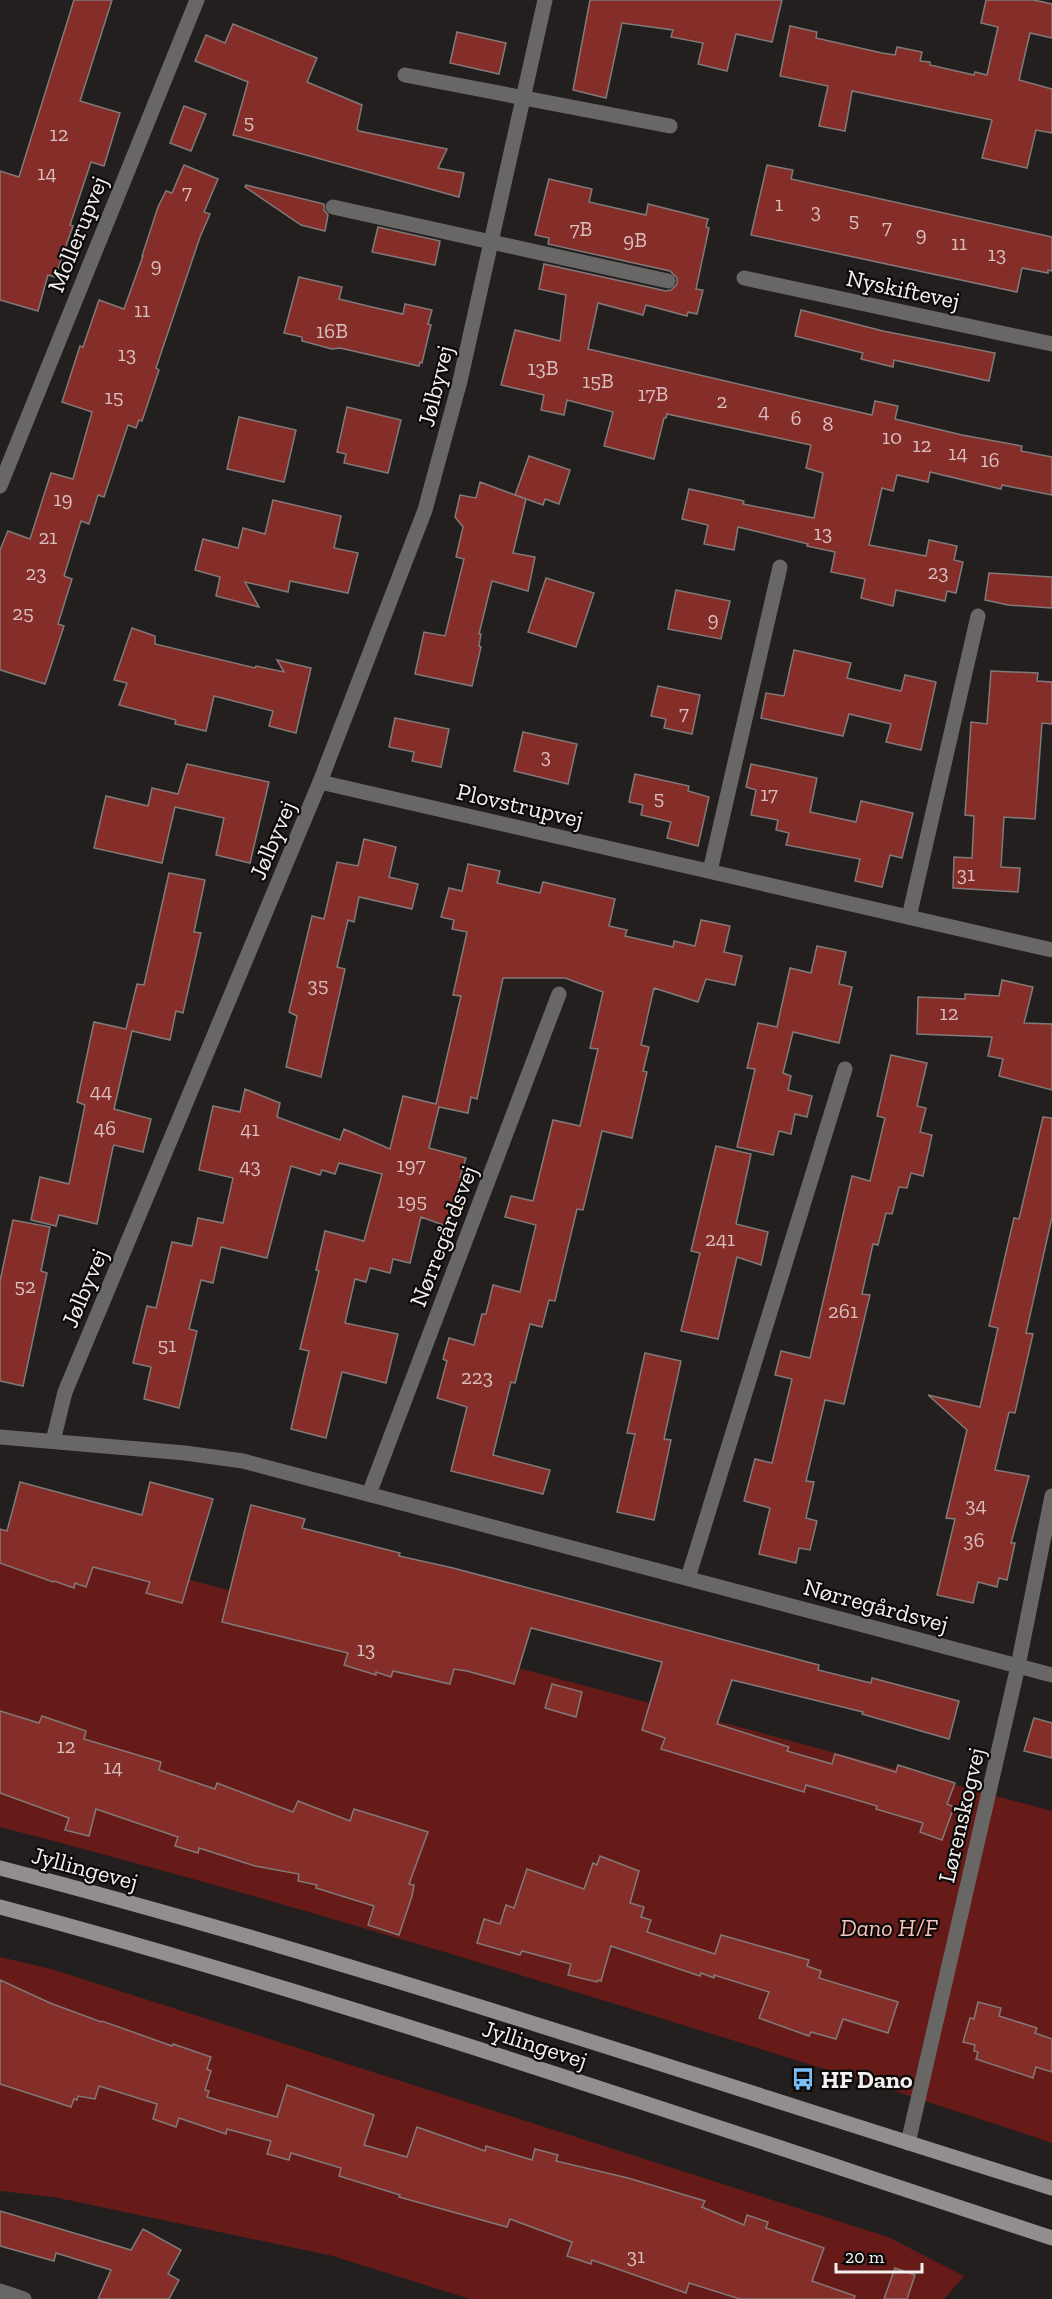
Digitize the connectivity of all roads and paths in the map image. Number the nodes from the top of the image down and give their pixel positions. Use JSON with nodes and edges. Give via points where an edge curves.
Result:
{"nodes":[{"id":1,"x":197,"y":0,"type":"edge"},
{"id":2,"x":545,"y":0,"type":"edge"},
{"id":3,"x":405,"y":75,"type":"dead end"},
{"id":4,"x":524,"y":97,"type":"junction"},
{"id":5,"x":670,"y":126,"type":"dead end"},
{"id":6,"x":333,"y":207,"type":"dead end"},
{"id":7,"x":492,"y":242,"type":"junction"},
{"id":8,"x":744,"y":278,"type":"dead end"},
{"id":9,"x":668,"y":282,"type":"dead end"},
{"id":10,"x":1052,"y":344,"type":"edge"},
{"id":11,"x":0,"y":486,"type":"edge"},
{"id":12,"x":780,"y":567,"type":"dead end"},
{"id":13,"x":978,"y":616,"type":"dead end"},
{"id":14,"x":320,"y":782,"type":"junction"},
{"id":15,"x":710,"y":871,"type":"junction"},
{"id":16,"x":909,"y":917,"type":"junction"},
{"id":17,"x":1052,"y":950,"type":"edge"},
{"id":18,"x":559,"y":994,"type":"dead end"},
{"id":19,"x":845,"y":1069,"type":"dead end"},
{"id":20,"x":0,"y":1437,"type":"edge"},
{"id":21,"x":53,"y":1441,"type":"junction"},
{"id":22,"x":369,"y":1494,"type":"junction"},
{"id":23,"x":1052,"y":1496,"type":"edge"},
{"id":24,"x":688,"y":1578,"type":"junction"},
{"id":25,"x":1018,"y":1666,"type":"junction"},
{"id":26,"x":1052,"y":1675,"type":"edge"},
{"id":27,"x":0,"y":1868,"type":"edge"},
{"id":28,"x":0,"y":1907,"type":"edge"},
{"id":29,"x":908,"y":2143,"type":"junction"},
{"id":30,"x":1052,"y":2188,"type":"edge"},
{"id":31,"x":1052,"y":2238,"type":"edge"},
{"id":32,"x":0,"y":2291,"type":"edge"},
{"id":33,"x":24,"y":2299,"type":"edge"}],
"edges":[{"from":1,"to":11,"type":"street","name":"Mollerupvej"},
{"from":2,"to":4,"type":"street","name":"Jølbyvej"},
{"from":3,"to":4,"type":"street"},
{"from":4,"to":5,"type":"street"},
{"from":4,"to":7,"type":"street","name":"Jølbyvej"},
{"from":6,"to":7,"type":"street"},
{"from":7,"to":9,"type":"street"},
{"from":7,"to":14,"type":"street","name":"Jølbyvej","via":[[425,510]]},
{"from":8,"to":10,"type":"street","name":"Nyskiftevej"},
{"from":12,"to":15,"type":"street"},
{"from":13,"to":16,"type":"street"},
{"from":14,"to":15,"type":"street","name":"Plovstrupvej"},
{"from":14,"to":21,"type":"street","name":"Jølbyvej","via":[[65,1392]]},
{"from":15,"to":16,"type":"street","name":"Plovstrupvej"},
{"from":16,"to":17,"type":"street","name":"Plovstrupvej"},
{"from":18,"to":22,"type":"street","name":"Nørregårdsvej"},
{"from":19,"to":24,"type":"street"},
{"from":20,"to":21,"type":"street","name":"Nørregårdsvej"},
{"from":21,"to":22,"type":"street","name":"Nørregårdsvej","via":[[243,1461]]},
{"from":22,"to":24,"type":"street","name":"Nørregårdsvej"},
{"from":23,"to":25,"type":"street","name":"Lørenskogvej"},
{"from":24,"to":25,"type":"street","name":"Nørregårdsvej"},
{"from":25,"to":26,"type":"street","name":"Nørregårdsvej"},
{"from":25,"to":29,"type":"street","name":"Lørenskogvej"},
{"from":27,"to":29,"type":"street","name":"Jyllingevej","via":[[300,1952]]},
{"from":28,"to":31,"type":"street","name":"Jyllingevej","via":[[299,1993]]},
{"from":29,"to":30,"type":"street","name":"Jyllingevej"},
{"from":32,"to":33,"type":"street"}]}
